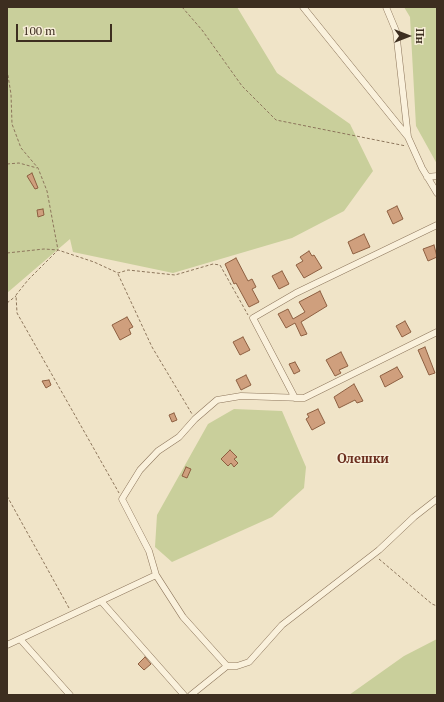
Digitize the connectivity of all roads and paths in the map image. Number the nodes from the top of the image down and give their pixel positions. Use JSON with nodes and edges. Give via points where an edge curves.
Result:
{"nodes":[{"id":1,"x":182,"y":7,"type":"edge"},
{"id":2,"x":303,"y":7,"type":"edge"},
{"id":3,"x":386,"y":7,"type":"edge"},
{"id":4,"x":7,"y":70,"type":"edge"},
{"id":5,"x":408,"y":137,"type":"junction"},
{"id":6,"x":413,"y":148,"type":"junction"},
{"id":7,"x":7,"y":164,"type":"edge"},
{"id":8,"x":38,"y":168,"type":"junction"},
{"id":9,"x":437,"y":176,"type":"edge"},
{"id":10,"x":427,"y":177,"type":"junction"},
{"id":11,"x":437,"y":193,"type":"edge"},
{"id":12,"x":437,"y":225,"type":"edge"},
{"id":13,"x":58,"y":250,"type":"junction"},
{"id":14,"x":7,"y":253,"type":"edge"},
{"id":15,"x":118,"y":273,"type":"junction"},
{"id":16,"x":16,"y":295,"type":"junction"},
{"id":17,"x":7,"y":303,"type":"edge"},
{"id":18,"x":253,"y":318,"type":"junction"},
{"id":19,"x":437,"y":332,"type":"edge"},
{"id":20,"x":295,"y":398,"type":"junction"},
{"id":21,"x":195,"y":419,"type":"junction"},
{"id":22,"x":7,"y":496,"type":"edge"},
{"id":23,"x":122,"y":498,"type":"junction"},
{"id":24,"x":437,"y":499,"type":"edge"},
{"id":25,"x":373,"y":554,"type":"junction"},
{"id":26,"x":156,"y":575,"type":"junction"},
{"id":27,"x":101,"y":601,"type":"junction"},
{"id":28,"x":437,"y":606,"type":"edge"},
{"id":29,"x":70,"y":617,"type":"junction"},
{"id":30,"x":20,"y":638,"type":"junction"},
{"id":31,"x":7,"y":645,"type":"edge"},
{"id":32,"x":227,"y":666,"type":"junction"},
{"id":33,"x":70,"y":695,"type":"edge"},
{"id":34,"x":184,"y":695,"type":"edge"},
{"id":35,"x":191,"y":695,"type":"edge"}],
"edges":[{"from":1,"to":6,"type":"path","via":[[202,30],[242,86],[276,120]]},
{"from":2,"to":5,"type":"street"},
{"from":3,"to":5,"type":"street","via":[[396,31]]},
{"from":4,"to":8,"type":"path","via":[[12,124],[21,148]]},
{"from":5,"to":6,"type":"street"},
{"from":6,"to":10,"type":"street"},
{"from":7,"to":8,"type":"path","via":[[19,163]]},
{"from":8,"to":13,"type":"path","via":[[47,191]]},
{"from":9,"to":10,"type":"street"},
{"from":10,"to":11,"type":"street"},
{"from":12,"to":18,"type":"street","via":[[296,293]]},
{"from":13,"to":14,"type":"path","via":[[44,248]]},
{"from":13,"to":15,"type":"path"},
{"from":13,"to":16,"type":"path"},
{"from":15,"to":18,"type":"path","via":[[128,270],[175,275],[213,264],[220,265],[245,313]]},
{"from":15,"to":21,"type":"path","via":[[152,347]]},
{"from":16,"to":17,"type":"path"},
{"from":16,"to":23,"type":"path","via":[[17,313]]},
{"from":18,"to":20,"type":"street"},
{"from":19,"to":20,"type":"street","via":[[304,398]]},
{"from":20,"to":21,"type":"street","via":[[241,396],[217,400]]},
{"from":21,"to":23,"type":"street","via":[[179,437],[158,451],[140,470]]},
{"from":22,"to":29,"type":"path","via":[[66,601]]},
{"from":23,"to":26,"type":"street","via":[[149,551]]},
{"from":24,"to":25,"type":"street"},
{"from":25,"to":28,"type":"path"},
{"from":25,"to":32,"type":"street","via":[[282,625],[249,662]]},
{"from":26,"to":27,"type":"street"},
{"from":26,"to":32,"type":"street","via":[[183,617]]},
{"from":27,"to":29,"type":"street"},
{"from":27,"to":34,"type":"street"},
{"from":29,"to":30,"type":"street"},
{"from":30,"to":31,"type":"street"},
{"from":30,"to":33,"type":"street"},
{"from":32,"to":35,"type":"street"}]}
